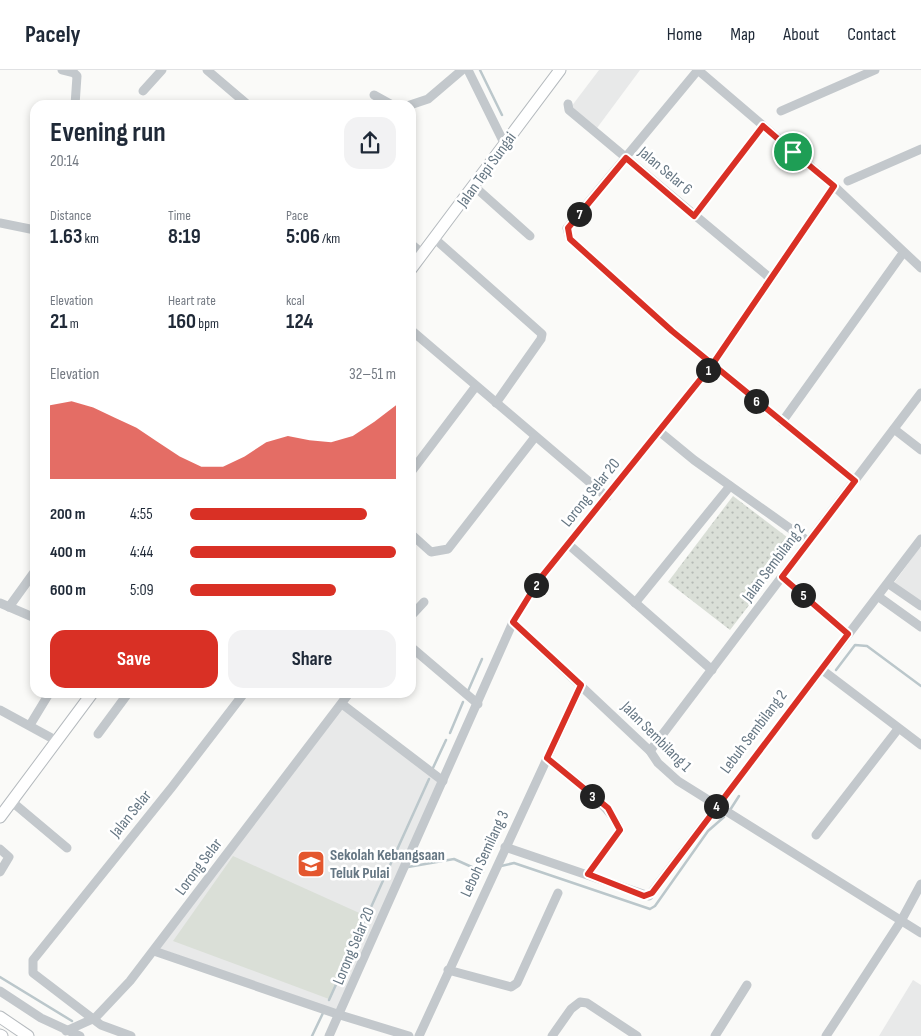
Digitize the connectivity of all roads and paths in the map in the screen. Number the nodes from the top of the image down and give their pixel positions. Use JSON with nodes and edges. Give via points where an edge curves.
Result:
{"nodes":[{"id":1,"x":62,"y":70,"type":"edge"},
{"id":2,"x":162,"y":70,"type":"edge"},
{"id":3,"x":207,"y":70,"type":"edge"},
{"id":4,"x":462,"y":70,"type":"edge"},
{"id":5,"x":468,"y":70,"type":"edge"},
{"id":6,"x":560,"y":70,"type":"edge"},
{"id":7,"x":698,"y":70,"type":"edge"},
{"id":8,"x":875,"y":70,"type":"edge"},
{"id":9,"x":144,"y":91,"type":"dead end"},
{"id":10,"x":374,"y":95,"type":"dead end"},
{"id":11,"x":76,"y":100,"type":"edge"},
{"id":12,"x":242,"y":100,"type":"edge"},
{"id":13,"x":383,"y":100,"type":"edge"},
{"id":14,"x":416,"y":103,"type":"edge"},
{"id":15,"x":568,"y":104,"type":"dead end"},
{"id":16,"x":781,"y":111,"type":"dead end"},
{"id":17,"x":763,"y":126,"type":"junction"},
{"id":18,"x":505,"y":145,"type":"junction"},
{"id":19,"x":921,"y":149,"type":"edge"},
{"id":20,"x":626,"y":158,"type":"junction"},
{"id":21,"x":848,"y":181,"type":"dead end"},
{"id":22,"x":834,"y":186,"type":"junction"},
{"id":23,"x":474,"y":187,"type":"junction"},
{"id":24,"x":694,"y":216,"type":"junction"},
{"id":25,"x":0,"y":223,"type":"edge"},
{"id":26,"x":30,"y":229,"type":"edge"},
{"id":27,"x":530,"y":236,"type":"dead end"},
{"id":28,"x":435,"y":239,"type":"junction"},
{"id":29,"x":416,"y":248,"type":"edge"},
{"id":30,"x":903,"y":253,"type":"junction"},
{"id":31,"x":423,"y":254,"type":"junction"},
{"id":32,"x":416,"y":263,"type":"edge"},
{"id":33,"x":921,"y":268,"type":"edge"},
{"id":34,"x":770,"y":278,"type":"junction"},
{"id":35,"x":416,"y":334,"type":"edge"},
{"id":36,"x":712,"y":365,"type":"junction"},
{"id":37,"x":476,"y":386,"type":"junction"},
{"id":38,"x":921,"y":393,"type":"edge"},
{"id":39,"x":496,"y":403,"type":"junction"},
{"id":40,"x":782,"y":422,"type":"junction"},
{"id":41,"x":894,"y":429,"type":"junction"},
{"id":42,"x":660,"y":432,"type":"junction"},
{"id":43,"x":535,"y":437,"type":"junction"},
{"id":44,"x":921,"y":450,"type":"edge"},
{"id":45,"x":416,"y":465,"type":"edge"},
{"id":46,"x":855,"y":481,"type":"junction"},
{"id":47,"x":730,"y":486,"type":"junction"},
{"id":48,"x":606,"y":497,"type":"junction"},
{"id":49,"x":416,"y":538,"type":"edge"},
{"id":50,"x":921,"y":539,"type":"edge"},
{"id":51,"x":809,"y":542,"type":"junction"},
{"id":52,"x":568,"y":544,"type":"junction"},
{"id":53,"x":30,"y":576,"type":"edge"},
{"id":54,"x":782,"y":577,"type":"junction"},
{"id":55,"x":889,"y":584,"type":"junction"},
{"id":56,"x":879,"y":597,"type":"junction"},
{"id":57,"x":424,"y":602,"type":"dead end"},
{"id":58,"x":635,"y":603,"type":"junction"},
{"id":59,"x":4,"y":605,"type":"edge"},
{"id":60,"x":921,"y":606,"type":"edge"},
{"id":61,"x":416,"y":611,"type":"edge"},
{"id":62,"x":30,"y":616,"type":"edge"},
{"id":63,"x":513,"y":622,"type":"junction"},
{"id":64,"x":921,"y":627,"type":"edge"},
{"id":65,"x":848,"y":634,"type":"junction"},
{"id":66,"x":416,"y":651,"type":"edge"},
{"id":67,"x":820,"y":669,"type":"junction"},
{"id":68,"x":712,"y":670,"type":"junction"},
{"id":69,"x":581,"y":685,"type":"junction"},
{"id":70,"x":46,"y":698,"type":"edge"},
{"id":71,"x":88,"y":698,"type":"edge"},
{"id":72,"x":125,"y":698,"type":"edge"},
{"id":73,"x":240,"y":698,"type":"edge"},
{"id":74,"x":346,"y":698,"type":"edge"},
{"id":75,"x":342,"y":704,"type":"junction"},
{"id":76,"x":478,"y":704,"type":"junction"},
{"id":77,"x":0,"y":710,"type":"edge"},
{"id":78,"x":30,"y":725,"type":"junction"},
{"id":79,"x":898,"y":729,"type":"junction"},
{"id":80,"x":98,"y":734,"type":"dead end"},
{"id":81,"x":56,"y":741,"type":"junction"},
{"id":82,"x":921,"y":744,"type":"edge"},
{"id":83,"x":650,"y":751,"type":"junction"},
{"id":84,"x":547,"y":758,"type":"junction"},
{"id":85,"x":29,"y":776,"type":"junction"},
{"id":86,"x":443,"y":781,"type":"junction"},
{"id":87,"x":12,"y":801,"type":"junction"},
{"id":88,"x":0,"y":805,"type":"edge"},
{"id":89,"x":716,"y":806,"type":"junction"},
{"id":90,"x":0,"y":817,"type":"edge"},
{"id":91,"x":816,"y":835,"type":"dead end"},
{"id":92,"x":505,"y":847,"type":"junction"},
{"id":93,"x":67,"y":848,"type":"dead end"},
{"id":94,"x":0,"y":849,"type":"edge"},
{"id":95,"x":0,"y":872,"type":"edge"},
{"id":96,"x":588,"y":874,"type":"junction"},
{"id":97,"x":921,"y":884,"type":"edge"},
{"id":98,"x":558,"y":893,"type":"dead end"},
{"id":99,"x":901,"y":921,"type":"junction"},
{"id":100,"x":921,"y":933,"type":"edge"},
{"id":101,"x":154,"y":951,"type":"junction"},
{"id":102,"x":448,"y":970,"type":"junction"},
{"id":103,"x":747,"y":986,"type":"dead end"},
{"id":104,"x":0,"y":991,"type":"edge"},
{"id":105,"x":340,"y":1015,"type":"junction"},
{"id":106,"x":0,"y":1017,"type":"edge"},
{"id":107,"x":95,"y":1018,"type":"junction"},
{"id":108,"x":66,"y":1031,"type":"junction"},
{"id":109,"x":28,"y":1036,"type":"edge"},
{"id":110,"x":80,"y":1036,"type":"edge"},
{"id":111,"x":131,"y":1036,"type":"edge"},
{"id":112,"x":329,"y":1036,"type":"edge"},
{"id":113,"x":409,"y":1036,"type":"edge"},
{"id":114,"x":419,"y":1036,"type":"edge"},
{"id":115,"x":552,"y":1036,"type":"edge"},
{"id":116,"x":636,"y":1036,"type":"edge"},
{"id":117,"x":715,"y":1036,"type":"edge"},
{"id":118,"x":826,"y":1036,"type":"edge"}],
"edges":[{"from":1,"to":11,"type":"street","via":[[76,76]]},
{"from":2,"to":9,"type":"street"},
{"from":3,"to":12,"type":"street"},
{"from":4,"to":14,"type":"street","via":[[428,99]]},
{"from":5,"to":18,"type":"street"},
{"from":6,"to":18,"type":"main road","name":"Jalan Tepi Sungai"},
{"from":7,"to":17,"type":"street"},
{"from":7,"to":20,"type":"street"},
{"from":8,"to":16,"type":"street"},
{"from":10,"to":13,"type":"street"},
{"from":15,"to":20,"type":"street","name":"Jalan Selar 6","via":[[569,110]]},
{"from":17,"to":22,"type":"street"},
{"from":17,"to":24,"type":"street"},
{"from":18,"to":23,"type":"main road","name":"Jalan Tepi Sungai"},
{"from":19,"to":21,"type":"street"},
{"from":20,"to":24,"type":"street","name":"Jalan Selar 6"},
{"from":20,"to":36,"type":"street","via":[[568,228],[570,239]]},
{"from":22,"to":30,"type":"street"},
{"from":22,"to":34,"type":"street","name":"Lorong Selar 20"},
{"from":23,"to":27,"type":"street"},
{"from":23,"to":28,"type":"main road","name":"Jalan Tepi Sungai"},
{"from":24,"to":34,"type":"street","name":"Jalan Selar 6"},
{"from":25,"to":26,"type":"street"},
{"from":28,"to":31,"type":"main road","name":"Jalan Tepi Sungai"},
{"from":28,"to":39,"type":"street","via":[[542,334]]},
{"from":29,"to":31,"type":"street"},
{"from":30,"to":33,"type":"street"},
{"from":30,"to":40,"type":"street"},
{"from":31,"to":32,"type":"main road","name":"Jalan Tepi Sungai"},
{"from":34,"to":36,"type":"street","name":"Lorong Selar 20"},
{"from":35,"to":37,"type":"street"},
{"from":36,"to":40,"type":"street"},
{"from":36,"to":42,"type":"street","name":"Lorong Selar 20"},
{"from":37,"to":39,"type":"street"},
{"from":37,"to":45,"type":"street"},
{"from":38,"to":41,"type":"street","name":"Jalan Sembilang 2"},
{"from":39,"to":43,"type":"street"},
{"from":40,"to":46,"type":"street"},
{"from":41,"to":44,"type":"street"},
{"from":41,"to":46,"type":"street","name":"Jalan Sembilang 2"},
{"from":42,"to":47,"type":"street"},
{"from":42,"to":48,"type":"street","name":"Lorong Selar 20"},
{"from":43,"to":48,"type":"street"},
{"from":43,"to":49,"type":"street","via":[[448,549],[431,552]]},
{"from":46,"to":51,"type":"street","name":"Jalan Sembilang 2"},
{"from":47,"to":51,"type":"street"},
{"from":47,"to":58,"type":"street"},
{"from":48,"to":52,"type":"street","name":"Lorong Selar 20"},
{"from":50,"to":55,"type":"street","name":"Lebuh Sembilang 2"},
{"from":51,"to":54,"type":"street","name":"Jalan Sembilang 2"},
{"from":52,"to":58,"type":"street"},
{"from":52,"to":63,"type":"street","name":"Lorong Selar 20","via":[[539,580]]},
{"from":53,"to":59,"type":"street"},
{"from":54,"to":65,"type":"street"},
{"from":54,"to":68,"type":"street","name":"Jalan Sembilang 2"},
{"from":55,"to":56,"type":"street","name":"Lebuh Sembilang 2"},
{"from":55,"to":60,"type":"street"},
{"from":56,"to":64,"type":"street"},
{"from":56,"to":65,"type":"street","name":"Lebuh Sembilang 2"},
{"from":57,"to":61,"type":"street"},
{"from":58,"to":68,"type":"street"},
{"from":59,"to":62,"type":"street"},
{"from":63,"to":69,"type":"street","name":"Jalan Sembilang 1"},
{"from":63,"to":76,"type":"street","name":"Lorong Selar 20"},
{"from":65,"to":67,"type":"street","name":"Lebuh Sembilang 2"},
{"from":66,"to":76,"type":"street"},
{"from":67,"to":79,"type":"street"},
{"from":67,"to":89,"type":"street","name":"Lebuh Sembilang 2"},
{"from":68,"to":83,"type":"street","name":"Jalan Sembilang 2"},
{"from":69,"to":83,"type":"street","name":"Jalan Sembilang 1"},
{"from":69,"to":84,"type":"street","name":"Leboh Semilang 3"},
{"from":70,"to":78,"type":"street"},
{"from":71,"to":81,"type":"main road"},
{"from":72,"to":80,"type":"street"},
{"from":73,"to":107,"type":"street","name":"Jalan Selar","via":[[38,952],[33,972]]},
{"from":74,"to":75,"type":"street","name":"Lorong Selar"},
{"from":75,"to":86,"type":"street"},
{"from":75,"to":101,"type":"street","name":"Lorong Selar"},
{"from":76,"to":86,"type":"street","name":"Lorong Selar 20"},
{"from":77,"to":78,"type":"street"},
{"from":78,"to":81,"type":"street"},
{"from":79,"to":82,"type":"street"},
{"from":79,"to":91,"type":"street"},
{"from":81,"to":85,"type":"main road"},
{"from":83,"to":89,"type":"street","name":"Jalan Sembilang 1","via":[[678,782]]},
{"from":84,"to":92,"type":"street","name":"Leboh Semilang 3"},
{"from":84,"to":96,"type":"street","via":[[608,808],[620,830]]},
{"from":85,"to":87,"type":"main road"},
{"from":85,"to":88,"type":"main road"},
{"from":86,"to":105,"type":"street","name":"Lorong Selar 20"},
{"from":87,"to":90,"type":"main road"},
{"from":87,"to":93,"type":"street"},
{"from":89,"to":96,"type":"street","name":"Lebuh Sembilang 2","via":[[649,896]]},
{"from":89,"to":99,"type":"street","name":"Jalan Sembilang 1"},
{"from":92,"to":96,"type":"street","name":"Lebuh Sembilang 2"},
{"from":92,"to":102,"type":"street","name":"Leboh Semilang 3"},
{"from":94,"to":95,"type":"street","via":[[9,857]]},
{"from":97,"to":99,"type":"street"},
{"from":98,"to":102,"type":"street","via":[[517,983],[511,988]]},
{"from":99,"to":100,"type":"street","name":"Jalan Sembilang 1"},
{"from":99,"to":118,"type":"street"},
{"from":101,"to":105,"type":"street"},
{"from":101,"to":107,"type":"street","name":"Lorong Selar"},
{"from":102,"to":114,"type":"street","name":"Leboh Semilang 3"},
{"from":103,"to":117,"type":"street"},
{"from":104,"to":108,"type":"street"},
{"from":105,"to":112,"type":"street","name":"Lorong Selar 20"},
{"from":105,"to":113,"type":"street"},
{"from":106,"to":109,"type":"main road"},
{"from":107,"to":108,"type":"street","name":"Lorong Selar"},
{"from":107,"to":111,"type":"street","via":[[106,1028]]},
{"from":108,"to":110,"type":"street"},
{"from":115,"to":116,"type":"street","via":[[580,1002],[587,1003]]}]}
